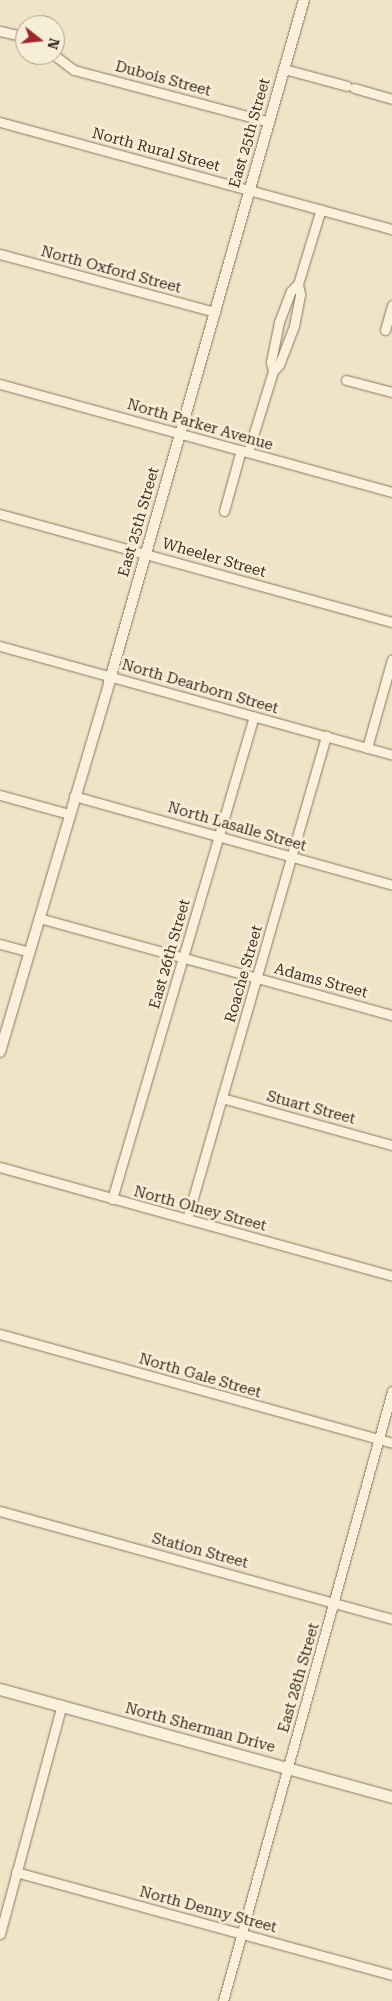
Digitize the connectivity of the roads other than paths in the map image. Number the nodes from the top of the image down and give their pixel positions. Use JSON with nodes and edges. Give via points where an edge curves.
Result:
{"nodes":[{"id":1,"x":304,"y":0,"type":"edge"},
{"id":2,"x":0,"y":31,"type":"edge"},
{"id":3,"x":15,"y":35,"type":"edge"},
{"id":4,"x":65,"y":63,"type":"edge"},
{"id":5,"x":284,"y":69,"type":"junction"},
{"id":6,"x":392,"y":99,"type":"edge"},
{"id":7,"x":0,"y":122,"type":"edge"},
{"id":8,"x":269,"y":122,"type":"junction"},
{"id":9,"x":250,"y":190,"type":"junction"},
{"id":10,"x":321,"y":209,"type":"junction"},
{"id":11,"x":392,"y":229,"type":"edge"},
{"id":12,"x":0,"y":254,"type":"edge"},
{"id":13,"x":298,"y":284,"type":"junction"},
{"id":14,"x":392,"y":305,"type":"edge"},
{"id":15,"x":215,"y":312,"type":"junction"},
{"id":16,"x":385,"y":330,"type":"dead end"},
{"id":17,"x":272,"y":372,"type":"junction"},
{"id":18,"x":346,"y":380,"type":"dead end"},
{"id":19,"x":0,"y":384,"type":"edge"},
{"id":20,"x":392,"y":392,"type":"edge"},
{"id":21,"x":180,"y":433,"type":"junction"},
{"id":22,"x":244,"y":451,"type":"junction"},
{"id":23,"x":392,"y":492,"type":"edge"},
{"id":24,"x":224,"y":511,"type":"dead end"},
{"id":25,"x":0,"y":514,"type":"edge"},
{"id":26,"x":145,"y":553,"type":"junction"},
{"id":27,"x":392,"y":622,"type":"edge"},
{"id":28,"x":0,"y":646,"type":"edge"},
{"id":29,"x":392,"y":659,"type":"edge"},
{"id":30,"x":110,"y":677,"type":"junction"},
{"id":31,"x":254,"y":716,"type":"junction"},
{"id":32,"x":326,"y":736,"type":"junction"},
{"id":33,"x":366,"y":748,"type":"junction"},
{"id":34,"x":392,"y":755,"type":"edge"},
{"id":35,"x":0,"y":795,"type":"edge"},
{"id":36,"x":74,"y":796,"type":"junction"},
{"id":37,"x":69,"y":814,"type":"junction"},
{"id":38,"x":219,"y":837,"type":"junction"},
{"id":39,"x":293,"y":857,"type":"junction"},
{"id":40,"x":392,"y":885,"type":"edge"},
{"id":41,"x":39,"y":918,"type":"junction"},
{"id":42,"x":0,"y":944,"type":"edge"},
{"id":43,"x":29,"y":952,"type":"junction"},
{"id":44,"x":183,"y":957,"type":"junction"},
{"id":45,"x":257,"y":978,"type":"junction"},
{"id":46,"x":392,"y":1015,"type":"edge"},
{"id":47,"x":0,"y":1052,"type":"edge"},
{"id":48,"x":222,"y":1098,"type":"junction"},
{"id":49,"x":392,"y":1145,"type":"edge"},
{"id":50,"x":0,"y":1167,"type":"edge"},
{"id":51,"x":112,"y":1199,"type":"junction"},
{"id":52,"x":187,"y":1219,"type":"junction"},
{"id":53,"x":392,"y":1276,"type":"edge"},
{"id":54,"x":0,"y":1334,"type":"edge"},
{"id":55,"x":392,"y":1392,"type":"edge"},
{"id":56,"x":378,"y":1440,"type":"junction"},
{"id":57,"x":392,"y":1444,"type":"edge"},
{"id":58,"x":0,"y":1511,"type":"edge"},
{"id":59,"x":335,"y":1603,"type":"junction"},
{"id":60,"x":392,"y":1619,"type":"edge"},
{"id":61,"x":0,"y":1688,"type":"edge"},
{"id":62,"x":62,"y":1705,"type":"junction"},
{"id":63,"x":289,"y":1768,"type":"junction"},
{"id":64,"x":392,"y":1797,"type":"edge"},
{"id":65,"x":16,"y":1872,"type":"junction"},
{"id":66,"x":242,"y":1933,"type":"junction"},
{"id":67,"x":0,"y":1934,"type":"edge"},
{"id":68,"x":392,"y":1975,"type":"edge"},
{"id":69,"x":223,"y":2001,"type":"edge"}],
"edges":[{"from":1,"to":5,"type":"street","name":"East 25th Street"},
{"from":2,"to":3,"type":"street"},
{"from":4,"to":8,"type":"street","name":"Dubois Street","via":[[74,70]]},
{"from":5,"to":6,"type":"street"},
{"from":5,"to":8,"type":"street","name":"East 25th Street"},
{"from":7,"to":9,"type":"street","name":"North Rural Street"},
{"from":8,"to":9,"type":"street","name":"East 25th Street"},
{"from":9,"to":10,"type":"street","name":"North Rural Street"},
{"from":9,"to":15,"type":"street","name":"East 25th Street"},
{"from":10,"to":11,"type":"street","name":"North Rural Street"},
{"from":10,"to":13,"type":"street"},
{"from":12,"to":15,"type":"street","name":"North Oxford Street"},
{"from":13,"to":17,"type":"street","via":[[291,291],[279,322]]},
{"from":13,"to":17,"type":"street","via":[[300,294],[294,326],[279,365]]},
{"from":14,"to":16,"type":"street"},
{"from":15,"to":21,"type":"street","name":"East 25th Street"},
{"from":17,"to":22,"type":"street"},
{"from":18,"to":20,"type":"street"},
{"from":19,"to":21,"type":"street","name":"North Parker Avenue"},
{"from":21,"to":22,"type":"street","name":"North Parker Avenue"},
{"from":21,"to":26,"type":"street","name":"East 25th Street"},
{"from":22,"to":23,"type":"street","name":"North Parker Avenue"},
{"from":22,"to":24,"type":"street"},
{"from":25,"to":26,"type":"street","name":"Wheeler Street"},
{"from":26,"to":27,"type":"street","name":"Wheeler Street"},
{"from":26,"to":30,"type":"street","name":"East 25th Street"},
{"from":28,"to":30,"type":"street","name":"North Dearborn Street"},
{"from":29,"to":33,"type":"street"},
{"from":30,"to":31,"type":"street","name":"North Dearborn Street"},
{"from":30,"to":36,"type":"street","name":"East 25th Street"},
{"from":31,"to":32,"type":"street","name":"North Dearborn Street"},
{"from":31,"to":38,"type":"street","name":"East 26th Street"},
{"from":32,"to":33,"type":"street","name":"North Dearborn Street"},
{"from":32,"to":39,"type":"street","name":"Roache Street"},
{"from":33,"to":34,"type":"street","name":"North Dearborn Street"},
{"from":35,"to":37,"type":"street"},
{"from":36,"to":37,"type":"street","name":"East 25th Street"},
{"from":36,"to":38,"type":"street","name":"North Lasalle Street"},
{"from":37,"to":41,"type":"street","name":"East 25th Street"},
{"from":38,"to":39,"type":"street","name":"North Lasalle Street"},
{"from":38,"to":44,"type":"street","name":"East 26th Street"},
{"from":39,"to":40,"type":"street","name":"North Lasalle Street"},
{"from":39,"to":45,"type":"street","name":"Roache Street"},
{"from":41,"to":43,"type":"street","name":"East 25th Street"},
{"from":41,"to":44,"type":"street","name":"Adams Street"},
{"from":42,"to":43,"type":"street"},
{"from":43,"to":47,"type":"street","name":"East 25th Street"},
{"from":44,"to":45,"type":"street","name":"Adams Street"},
{"from":44,"to":51,"type":"street","name":"East 26th Street"},
{"from":45,"to":46,"type":"street","name":"Adams Street"},
{"from":45,"to":48,"type":"street","name":"Roache Street"},
{"from":48,"to":49,"type":"street","name":"Stuart Street"},
{"from":48,"to":52,"type":"street","name":"Roache Street"},
{"from":50,"to":51,"type":"street","name":"North Olney Street"},
{"from":51,"to":52,"type":"street","name":"North Olney Street"},
{"from":52,"to":53,"type":"street","name":"North Olney Street"},
{"from":54,"to":56,"type":"street","name":"North Gale Street"},
{"from":55,"to":56,"type":"street","name":"East 28th Street"},
{"from":56,"to":57,"type":"street","name":"North Gale Street"},
{"from":56,"to":59,"type":"street","name":"East 28th Street"},
{"from":58,"to":59,"type":"street","name":"Station Street"},
{"from":59,"to":60,"type":"street","name":"Station Street"},
{"from":59,"to":63,"type":"street","name":"East 28th Street"},
{"from":61,"to":62,"type":"main road","name":"North Sherman Drive"},
{"from":62,"to":63,"type":"main road","name":"North Sherman Drive"},
{"from":62,"to":65,"type":"street"},
{"from":63,"to":64,"type":"main road","name":"North Sherman Drive"},
{"from":63,"to":66,"type":"street","name":"East 28th Street"},
{"from":65,"to":66,"type":"street","name":"North Denny Street"},
{"from":65,"to":67,"type":"street"},
{"from":66,"to":68,"type":"street","name":"North Denny Street"},
{"from":66,"to":69,"type":"street","name":"East 28th Street"}]}
